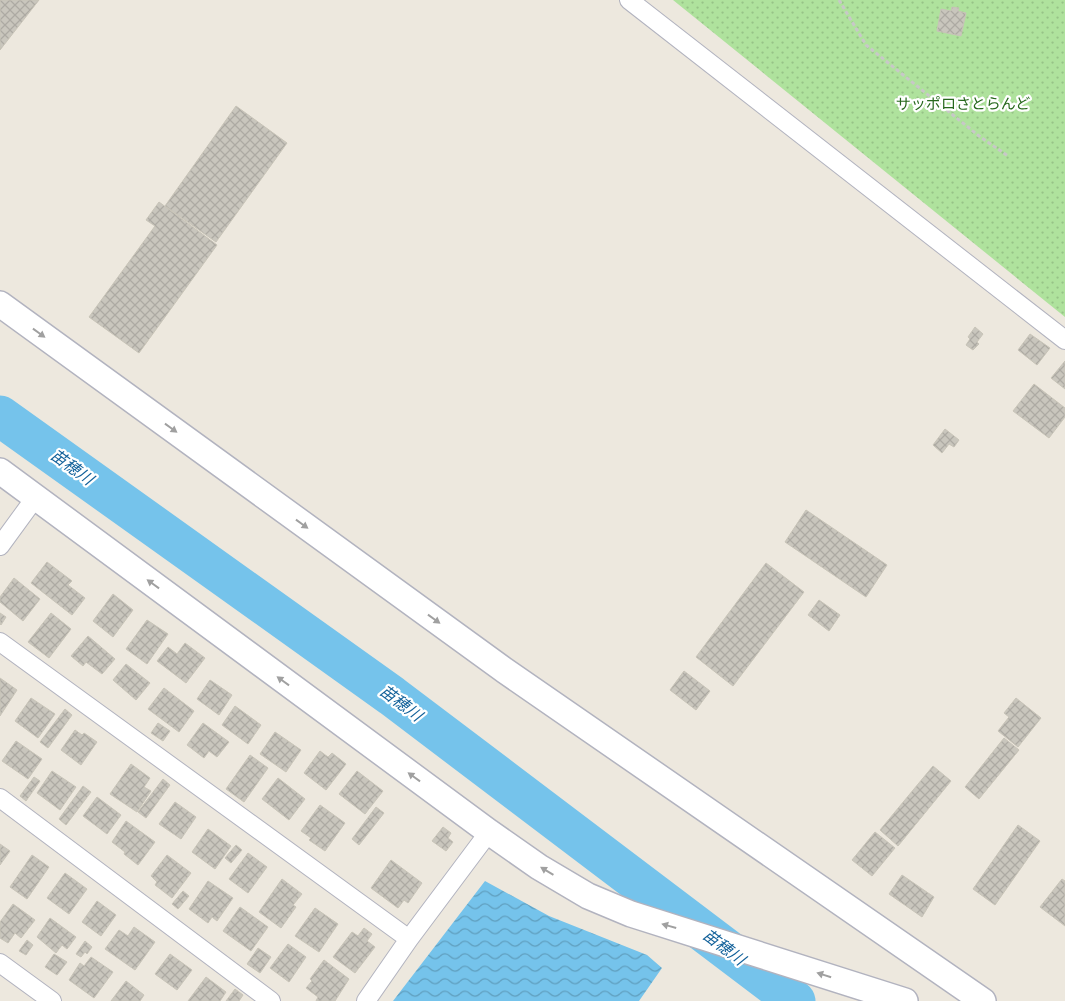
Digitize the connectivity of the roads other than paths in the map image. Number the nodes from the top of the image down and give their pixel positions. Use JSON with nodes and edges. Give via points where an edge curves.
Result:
{"nodes":[{"id":1,"x":629,"y":0,"type":"edge"},
{"id":2,"x":0,"y":304,"type":"edge"},
{"id":3,"x":1065,"y":340,"type":"edge"},
{"id":4,"x":0,"y":472,"type":"edge"},
{"id":5,"x":35,"y":498,"type":"junction"},
{"id":6,"x":0,"y":546,"type":"edge"},
{"id":7,"x":0,"y":642,"type":"edge"},
{"id":8,"x":0,"y":798,"type":"edge"},
{"id":9,"x":489,"y":832,"type":"junction"},
{"id":10,"x":409,"y":939,"type":"junction"},
{"id":11,"x":0,"y":963,"type":"edge"},
{"id":12,"x":52,"y":1001,"type":"edge"},
{"id":13,"x":271,"y":1001,"type":"edge"},
{"id":14,"x":366,"y":1001,"type":"edge"},
{"id":15,"x":905,"y":1001,"type":"edge"},
{"id":16,"x":983,"y":1001,"type":"edge"}],
"edges":[{"from":1,"to":3,"type":"street"},
{"from":2,"to":16,"type":"street","one_way":true,"via":[[504,670]]},
{"from":4,"to":5,"type":"street"},
{"from":5,"to":6,"type":"street"},
{"from":9,"to":5,"type":"street","one_way":true},
{"from":7,"to":10,"type":"street"},
{"from":8,"to":13,"type":"street"},
{"from":9,"to":10,"type":"street"},
{"from":15,"to":9,"type":"street","one_way":true,"via":[[631,914],[588,896]]},
{"from":10,"to":14,"type":"street"},
{"from":11,"to":12,"type":"street"}]}
